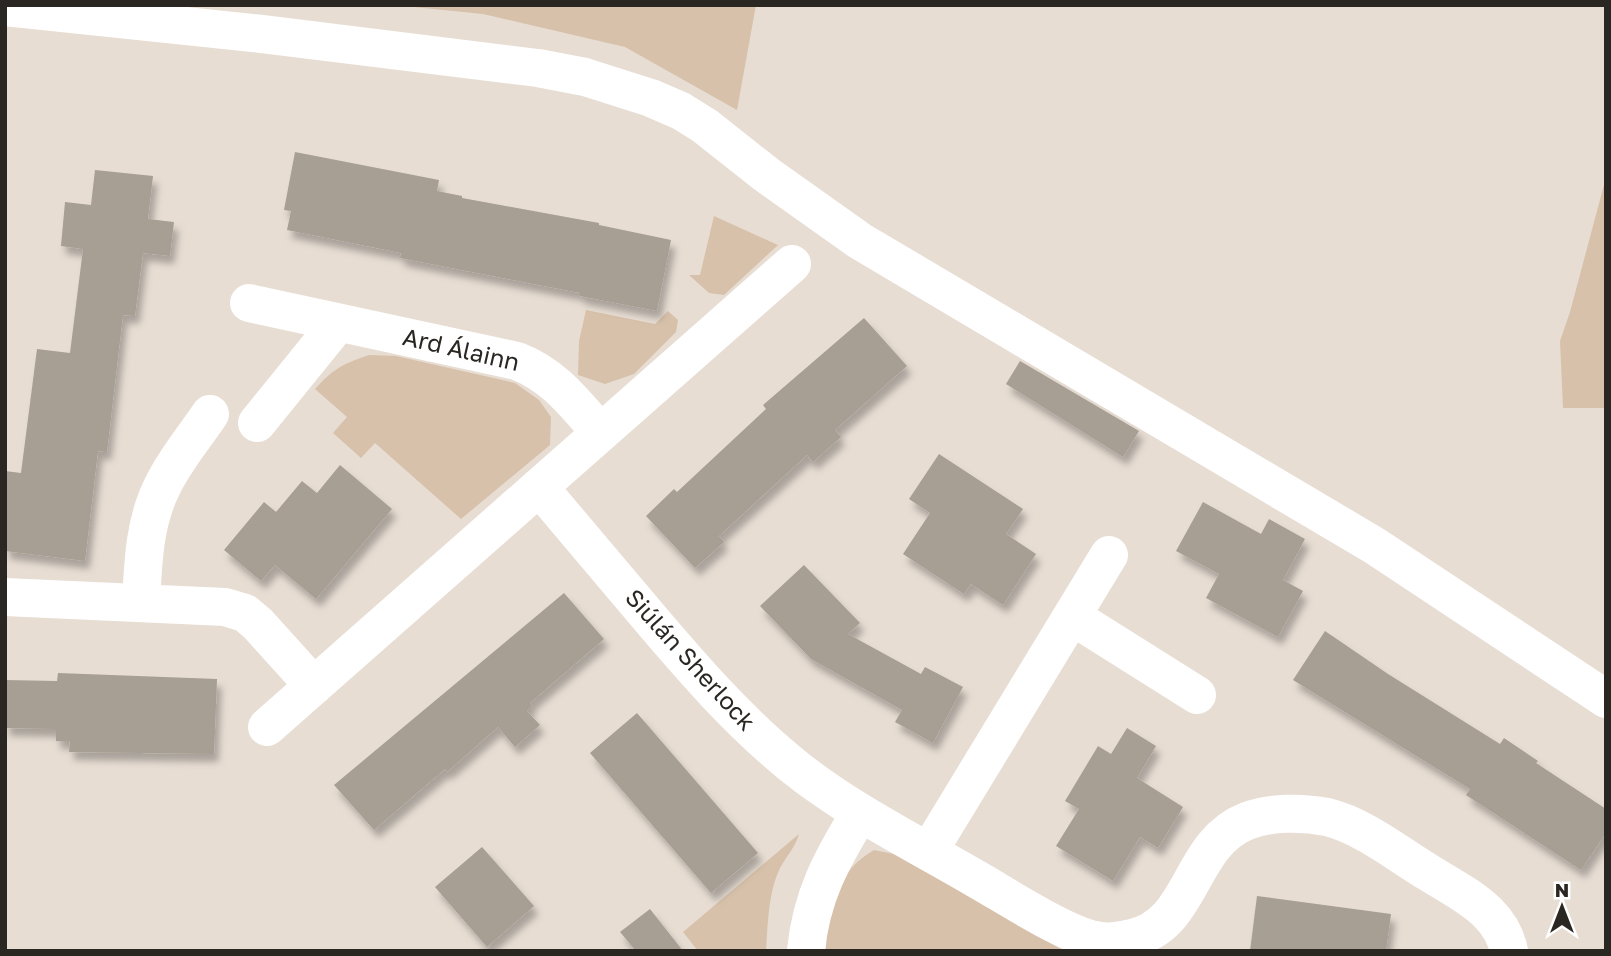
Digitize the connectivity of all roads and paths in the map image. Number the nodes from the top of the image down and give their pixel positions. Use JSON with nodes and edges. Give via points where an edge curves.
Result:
{"nodes":[{"id":1,"x":5,"y":7,"type":"edge"},
{"id":2,"x":792,"y":264,"type":"dead end"},
{"id":3,"x":249,"y":303,"type":"dead end"},
{"id":4,"x":338,"y":323,"type":"junction"},
{"id":5,"x":211,"y":414,"type":"dead end"},
{"id":6,"x":257,"y":423,"type":"dead end"},
{"id":7,"x":600,"y":432,"type":"junction"},
{"id":8,"x":539,"y":487,"type":"junction"},
{"id":9,"x":1109,"y":555,"type":"dead end"},
{"id":10,"x":5,"y":597,"type":"edge"},
{"id":11,"x":141,"y":603,"type":"junction"},
{"id":12,"x":1073,"y":617,"type":"junction"},
{"id":13,"x":314,"y":686,"type":"junction"},
{"id":14,"x":1198,"y":695,"type":"dead end"},
{"id":15,"x":1606,"y":699,"type":"edge"},
{"id":16,"x":267,"y":727,"type":"dead end"},
{"id":17,"x":860,"y":813,"type":"junction"},
{"id":18,"x":929,"y":851,"type":"junction"},
{"id":19,"x":806,"y":951,"type":"edge"},
{"id":20,"x":1509,"y":951,"type":"edge"}],
"edges":[{"from":1,"to":15,"type":"street","via":[[538,68],[651,98],[705,126],[860,241],[1375,546]]},
{"from":2,"to":7,"type":"street"},
{"from":3,"to":4,"type":"street","name":"Ard Álainn"},
{"from":4,"to":6,"type":"street"},
{"from":4,"to":7,"type":"street","name":"Ard Álainn","via":[[517,361],[556,384]]},
{"from":5,"to":11,"type":"street","via":[[155,502],[144,553]]},
{"from":7,"to":8,"type":"street"},
{"from":8,"to":13,"type":"street"},
{"from":8,"to":17,"type":"street","name":"Siúlán Sherlock","via":[[741,720],[793,766]]},
{"from":9,"to":12,"type":"street"},
{"from":10,"to":11,"type":"street"},
{"from":11,"to":13,"type":"street","via":[[225,607],[245,613]]},
{"from":12,"to":14,"type":"street"},
{"from":12,"to":18,"type":"street"},
{"from":13,"to":16,"type":"street"},
{"from":17,"to":18,"type":"street","name":"Siúlán Sherlock"},
{"from":17,"to":19,"type":"street","via":[[815,900]]},
{"from":18,"to":20,"type":"street","name":"Siúlán Sherlock","via":[[1063,927],[1102,942],[1157,929],[1171,916],[1205,855],[1233,827],[1267,816],[1325,817],[1359,830],[1481,906],[1499,926]]}]}
